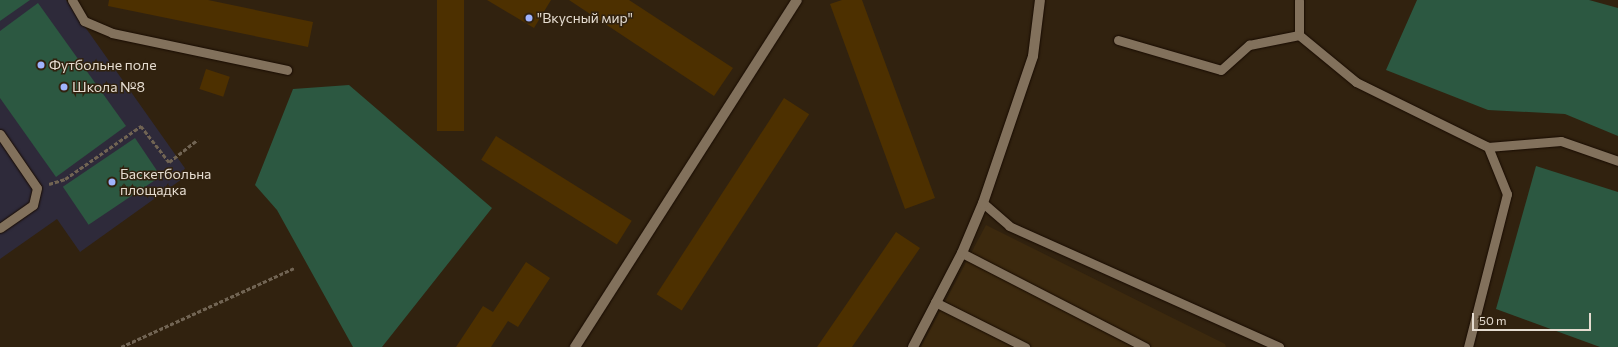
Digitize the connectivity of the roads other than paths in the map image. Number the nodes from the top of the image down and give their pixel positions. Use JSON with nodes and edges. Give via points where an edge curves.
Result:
{"nodes":[{"id":1,"x":72,"y":0,"type":"edge"},
{"id":2,"x":797,"y":0,"type":"edge"},
{"id":3,"x":1040,"y":0,"type":"edge"},
{"id":4,"x":1299,"y":0,"type":"edge"},
{"id":5,"x":1299,"y":35,"type":"junction"},
{"id":6,"x":1118,"y":40,"type":"dead end"},
{"id":7,"x":287,"y":70,"type":"dead end"},
{"id":8,"x":0,"y":134,"type":"edge"},
{"id":9,"x":1488,"y":147,"type":"junction"},
{"id":10,"x":1618,"y":161,"type":"edge"},
{"id":11,"x":983,"y":203,"type":"junction"},
{"id":12,"x":0,"y":228,"type":"edge"},
{"id":13,"x":962,"y":253,"type":"junction"},
{"id":14,"x":935,"y":302,"type":"junction"},
{"id":15,"x":575,"y":347,"type":"edge"},
{"id":16,"x":913,"y":347,"type":"edge"},
{"id":17,"x":1025,"y":347,"type":"edge"},
{"id":18,"x":1145,"y":347,"type":"edge"},
{"id":19,"x":1280,"y":347,"type":"edge"},
{"id":20,"x":1468,"y":347,"type":"edge"}],
"edges":[{"from":1,"to":7,"type":"lane","via":[[84,21],[112,33]]},
{"from":2,"to":15,"type":"street"},
{"from":3,"to":11,"type":"street","via":[[1033,56]]},
{"from":4,"to":5,"type":"lane"},
{"from":5,"to":6,"type":"lane","via":[[1249,45],[1220,70]]},
{"from":5,"to":9,"type":"lane","via":[[1356,82]]},
{"from":8,"to":12,"type":"lane","via":[[37,188],[33,205]]},
{"from":9,"to":10,"type":"lane","via":[[1561,141]]},
{"from":9,"to":20,"type":"lane","via":[[1507,194]]},
{"from":11,"to":13,"type":"street"},
{"from":11,"to":19,"type":"lane","via":[[1009,226]]},
{"from":13,"to":14,"type":"street"},
{"from":13,"to":18,"type":"lane"},
{"from":14,"to":16,"type":"street"},
{"from":14,"to":17,"type":"lane"}]}
